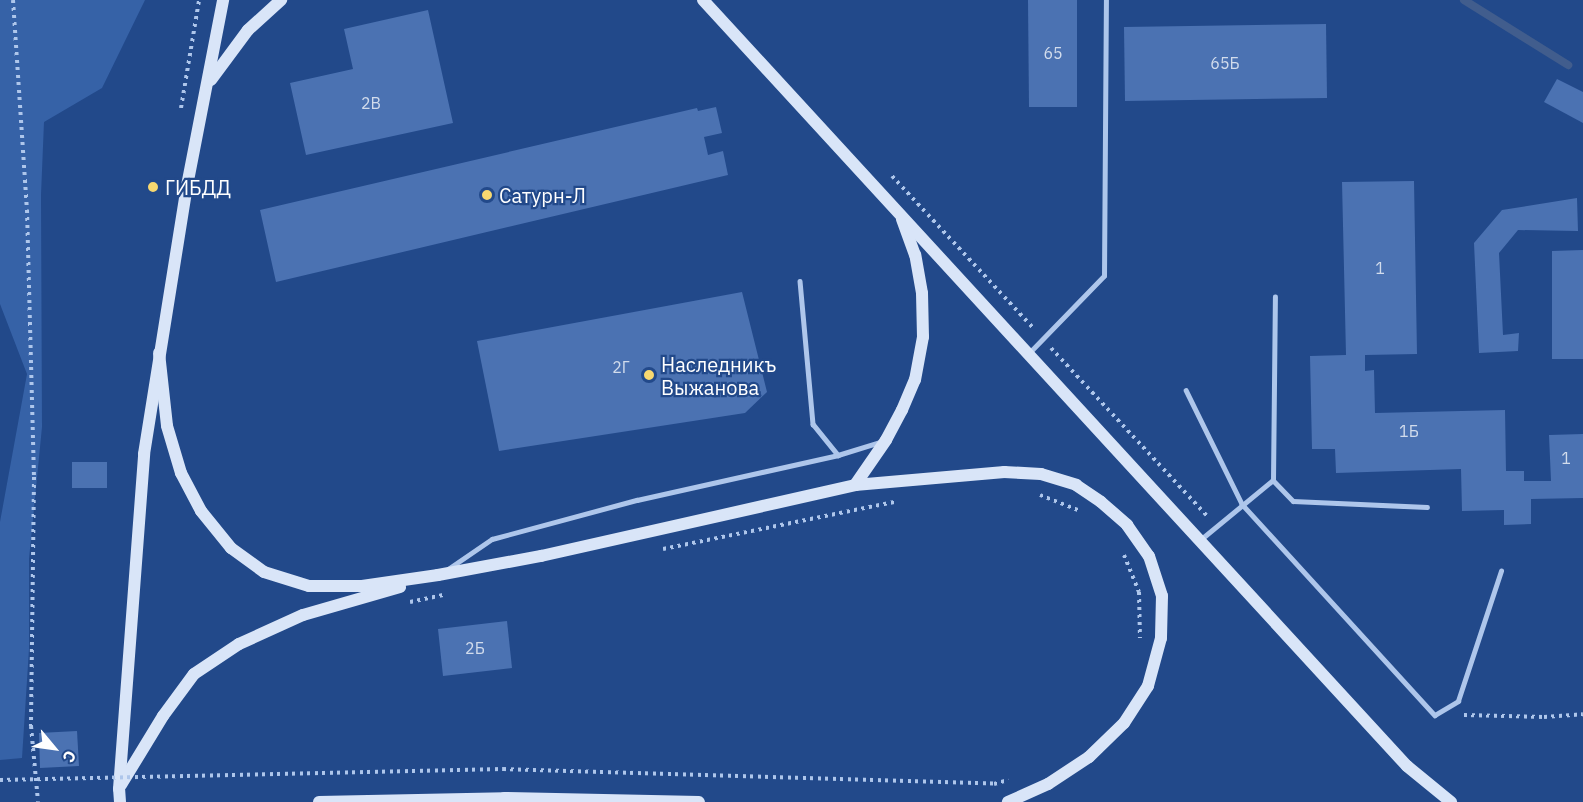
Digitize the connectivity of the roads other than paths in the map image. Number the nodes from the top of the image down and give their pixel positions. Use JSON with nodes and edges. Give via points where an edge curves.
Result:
{"nodes":[{"id":1,"x":223,"y":0,"type":"edge"},
{"id":2,"x":281,"y":0,"type":"edge"},
{"id":3,"x":703,"y":0,"type":"edge"},
{"id":4,"x":1106,"y":0,"type":"edge"},
{"id":5,"x":209,"y":83,"type":"junction"},
{"id":6,"x":897,"y":209,"type":"junction"},
{"id":7,"x":800,"y":282,"type":"dead end"},
{"id":8,"x":1275,"y":297,"type":"dead end"},
{"id":9,"x":159,"y":353,"type":"junction"},
{"id":10,"x":1029,"y":353,"type":"junction"},
{"id":11,"x":1186,"y":390,"type":"dead end"},
{"id":12,"x":886,"y":440,"type":"junction"},
{"id":13,"x":838,"y":456,"type":"junction"},
{"id":14,"x":1273,"y":480,"type":"junction"},
{"id":15,"x":855,"y":485,"type":"junction"},
{"id":16,"x":1242,"y":504,"type":"junction"},
{"id":17,"x":1427,"y":507,"type":"dead end"},
{"id":18,"x":1200,"y":540,"type":"junction"},
{"id":19,"x":1501,"y":571,"type":"dead end"},
{"id":20,"x":438,"y":575,"type":"junction"},
{"id":21,"x":119,"y":789,"type":"junction"},
{"id":22,"x":120,"y":802,"type":"edge"},
{"id":23,"x":319,"y":802,"type":"edge"},
{"id":24,"x":699,"y":802,"type":"edge"},
{"id":25,"x":1008,"y":802,"type":"edge"},
{"id":26,"x":1451,"y":802,"type":"edge"}],
"edges":[{"from":1,"to":5,"type":"main road"},
{"from":2,"to":5,"type":"main road","via":[[248,30]]},
{"from":3,"to":6,"type":"main road"},
{"from":4,"to":10,"type":"lane","via":[[1104,276]]},
{"from":5,"to":9,"type":"main road"},
{"from":6,"to":10,"type":"main road"},
{"from":6,"to":12,"type":"main road","via":[[915,255],[922,293],[923,337],[915,380]]},
{"from":7,"to":13,"type":"lane","via":[[813,424]]},
{"from":8,"to":14,"type":"lane"},
{"from":9,"to":20,"type":"main road","via":[[167,426],[181,473],[201,511],[231,548],[264,572],[309,586],[362,586]]},
{"from":9,"to":21,"type":"main road","via":[[144,454]]},
{"from":10,"to":18,"type":"main road"},
{"from":11,"to":16,"type":"lane"},
{"from":12,"to":13,"type":"lane"},
{"from":12,"to":15,"type":"main road"},
{"from":13,"to":20,"type":"lane","via":[[637,500],[492,540]]},
{"from":14,"to":16,"type":"lane"},
{"from":14,"to":17,"type":"lane","via":[[1293,501]]},
{"from":15,"to":20,"type":"main road","via":[[541,556]]},
{"from":15,"to":25,"type":"main road","via":[[1004,472],[1041,474],[1076,485],[1101,502],[1127,525],[1149,556],[1162,596],[1161,638],[1148,686],[1124,723],[1089,757],[1048,784]]},
{"from":16,"to":18,"type":"lane"},
{"from":16,"to":19,"type":"lane","via":[[1434,715],[1458,701]]},
{"from":18,"to":26,"type":"main road","via":[[1407,766]]},
{"from":20,"to":21,"type":"main road","via":[[303,615],[239,644],[194,674],[163,716]]},
{"from":21,"to":22,"type":"main road"},
{"from":23,"to":24,"type":"main road","via":[[504,798]]}]}
